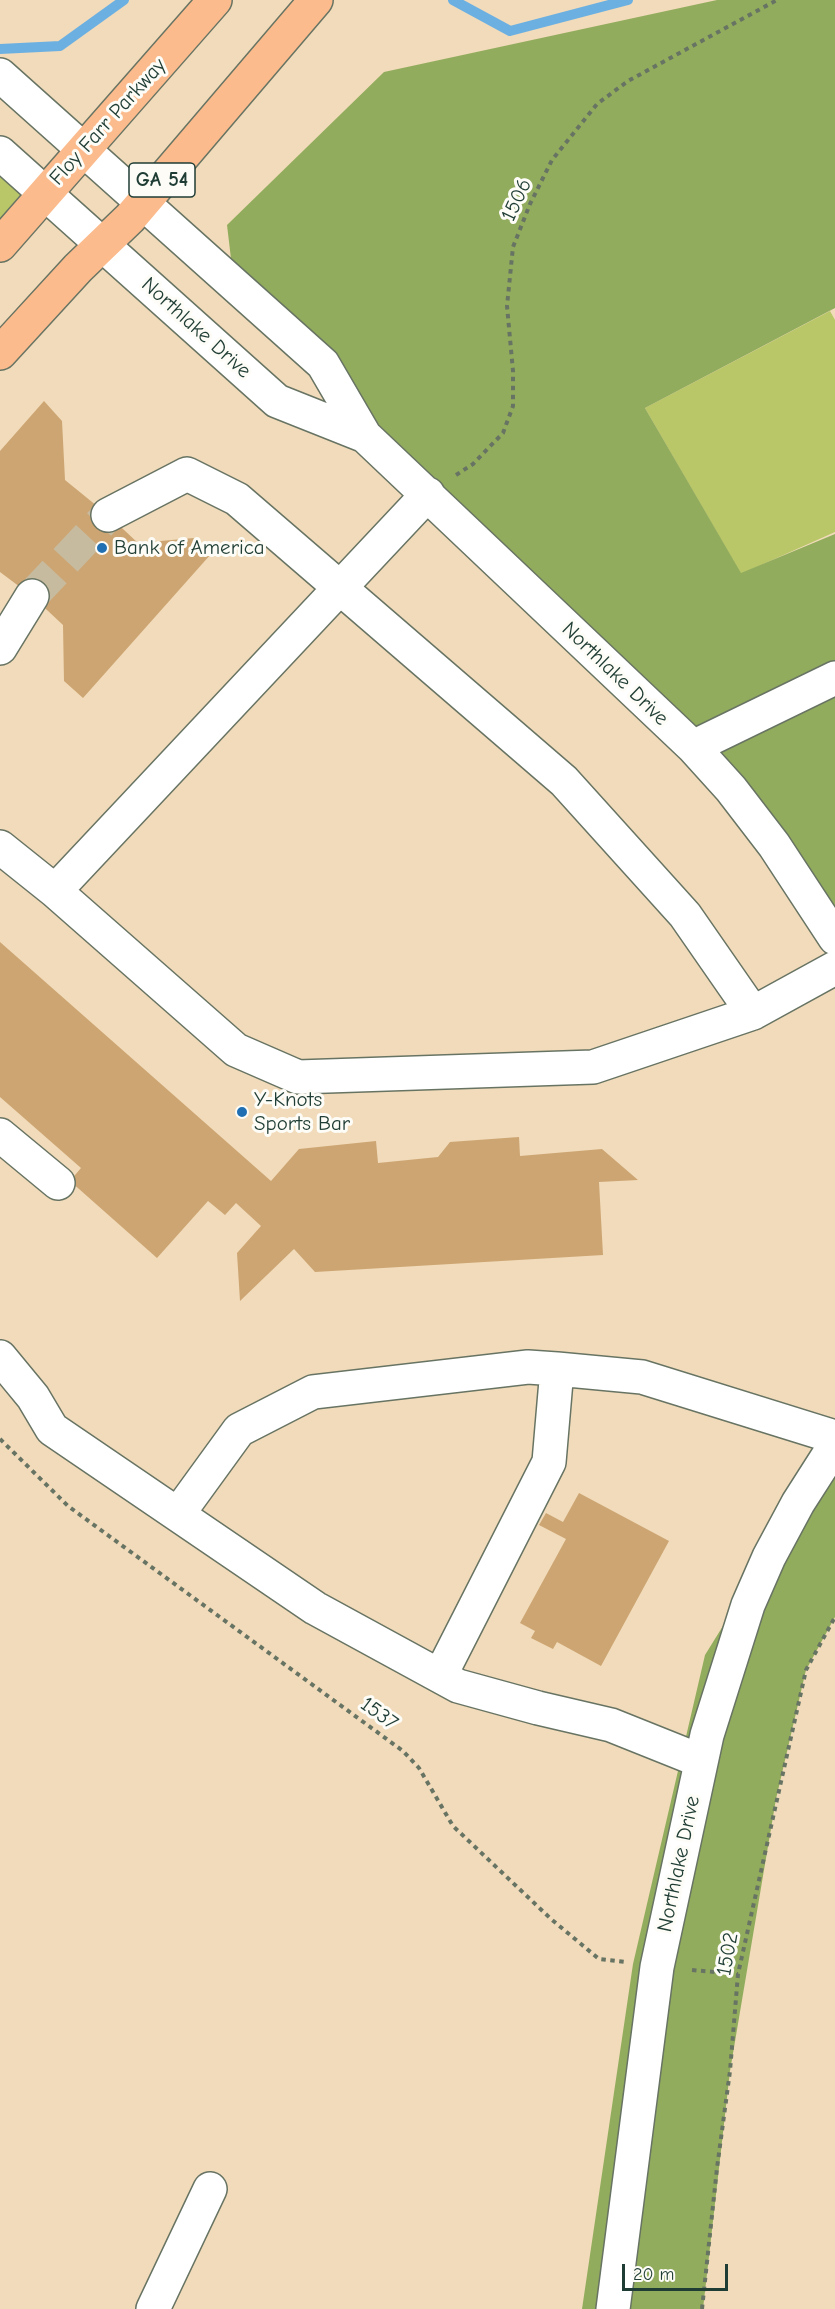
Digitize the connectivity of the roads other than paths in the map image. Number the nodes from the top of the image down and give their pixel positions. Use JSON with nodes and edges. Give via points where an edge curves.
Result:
{"nodes":[{"id":1,"x":215,"y":0,"type":"edge"},
{"id":2,"x":316,"y":0,"type":"edge"},
{"id":3,"x":0,"y":75,"type":"edge"},
{"id":4,"x":84,"y":149,"type":"junction"},
{"id":5,"x":0,"y":153,"type":"edge"},
{"id":6,"x":45,"y":193,"type":"junction"},
{"id":7,"x":143,"y":202,"type":"junction"},
{"id":8,"x":102,"y":244,"type":"junction"},
{"id":9,"x":0,"y":245,"type":"edge"},
{"id":10,"x":0,"y":353,"type":"edge"},
{"id":11,"x":365,"y":436,"type":"junction"},
{"id":12,"x":428,"y":494,"type":"junction"},
{"id":13,"x":108,"y":515,"type":"tunnel mouth"},
{"id":14,"x":339,"y":589,"type":"junction"},
{"id":15,"x":32,"y":596,"type":"tunnel mouth"},
{"id":16,"x":0,"y":648,"type":"edge"},
{"id":17,"x":835,"y":678,"type":"edge"},
{"id":18,"x":693,"y":747,"type":"junction"},
{"id":19,"x":0,"y":847,"type":"edge"},
{"id":20,"x":55,"y":891,"type":"junction"},
{"id":21,"x":835,"y":938,"type":"edge"},
{"id":22,"x":835,"y":968,"type":"edge"},
{"id":23,"x":753,"y":1013,"type":"junction"},
{"id":24,"x":0,"y":1135,"type":"edge"},
{"id":25,"x":58,"y":1183,"type":"dead end"},
{"id":26,"x":0,"y":1357,"type":"edge"},
{"id":27,"x":557,"y":1369,"type":"junction"},
{"id":28,"x":835,"y":1437,"type":"edge"},
{"id":29,"x":835,"y":1444,"type":"edge"},
{"id":30,"x":177,"y":1514,"type":"junction"},
{"id":31,"x":440,"y":1676,"type":"junction"},
{"id":32,"x":701,"y":1761,"type":"junction"},
{"id":33,"x":210,"y":2189,"type":"dead end"},
{"id":34,"x":153,"y":2309,"type":"edge"},
{"id":35,"x":613,"y":2309,"type":"edge"}],
"edges":[{"from":1,"to":4,"type":"main road","name":"Floy Farr Parkway"},
{"from":2,"to":7,"type":"main road","number":"GA 54"},
{"from":3,"to":4,"type":"street","name":"Northlake Drive"},
{"from":4,"to":6,"type":"main road","name":"Floy Farr Parkway"},
{"from":4,"to":7,"type":"street","name":"Northlake Drive"},
{"from":5,"to":6,"type":"street","name":"Northlake Drive"},
{"from":6,"to":8,"type":"street","name":"Northlake Drive"},
{"from":6,"to":9,"type":"main road","name":"Floy Farr Parkway"},
{"from":7,"to":8,"type":"main road","number":"GA 54"},
{"from":7,"to":11,"type":"street","name":"Northlake Drive","via":[[323,364]]},
{"from":8,"to":10,"type":"main road","number":"GA 54"},
{"from":8,"to":11,"type":"street","name":"Northlake Drive","via":[[277,401]]},
{"from":11,"to":12,"type":"street","name":"Northlake Drive"},
{"from":12,"to":14,"type":"street"},
{"from":12,"to":18,"type":"street","name":"Northlake Drive"},
{"from":13,"to":14,"type":"street","via":[[187,474],[237,499]]},
{"from":14,"to":20,"type":"street"},
{"from":14,"to":23,"type":"street","via":[[564,781],[683,912]]},
{"from":15,"to":16,"type":"street"},
{"from":17,"to":18,"type":"street"},
{"from":18,"to":21,"type":"street","name":"Northlake Drive","via":[[774,845]]},
{"from":19,"to":20,"type":"street"},
{"from":20,"to":23,"type":"street","via":[[236,1050],[298,1077],[593,1067]]},
{"from":22,"to":23,"type":"street"},
{"from":24,"to":25,"type":"street"},
{"from":26,"to":30,"type":"street","via":[[33,1397],[52,1429]]},
{"from":27,"to":28,"type":"street","via":[[642,1377]]},
{"from":27,"to":30,"type":"street","via":[[528,1367],[313,1392],[239,1431]]},
{"from":27,"to":31,"type":"street","via":[[549,1462]]},
{"from":29,"to":32,"type":"street","name":"Northlake Drive","via":[[769,1557],[748,1605]]},
{"from":30,"to":31,"type":"street","via":[[315,1608]]},
{"from":31,"to":32,"type":"street","via":[[469,1689],[611,1725]]},
{"from":32,"to":35,"type":"street","name":"Northlake Drive","via":[[657,1967]]},
{"from":33,"to":34,"type":"street"}]}
